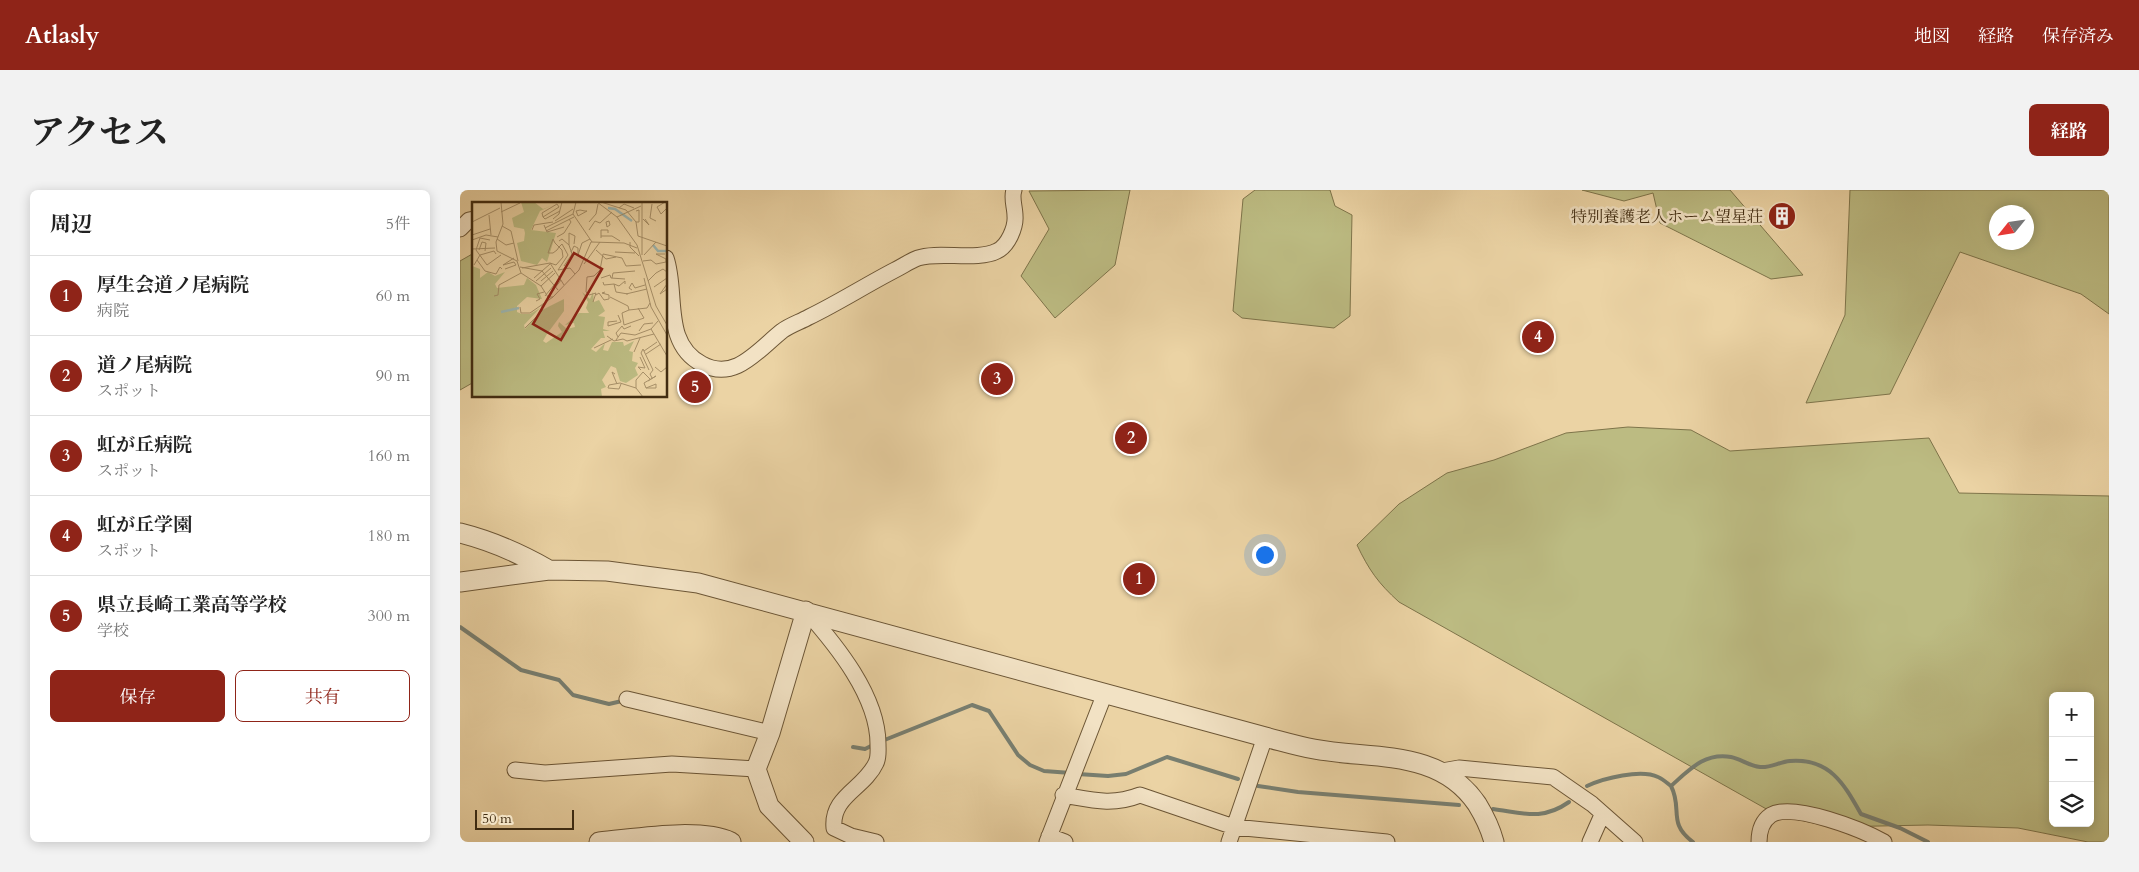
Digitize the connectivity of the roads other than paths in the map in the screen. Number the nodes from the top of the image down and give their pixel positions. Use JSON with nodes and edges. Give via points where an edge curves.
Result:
{"nodes":[{"id":1,"x":1012,"y":192,"type":"edge"},
{"id":2,"x":472,"y":219,"type":"edge"},
{"id":3,"x":460,"y":229,"type":"edge"},
{"id":4,"x":668,"y":276,"type":"edge"},
{"id":5,"x":460,"y":533,"type":"edge"},
{"id":6,"x":549,"y":570,"type":"junction"},
{"id":7,"x":460,"y":582,"type":"edge"},
{"id":8,"x":806,"y":611,"type":"junction"},
{"id":9,"x":1104,"y":693,"type":"junction"},
{"id":10,"x":627,"y":699,"type":"dead end"},
{"id":11,"x":770,"y":733,"type":"junction"},
{"id":12,"x":1265,"y":737,"type":"junction"},
{"id":13,"x":756,"y":769,"type":"junction"},
{"id":14,"x":515,"y":770,"type":"dead end"},
{"id":15,"x":1442,"y":771,"type":"junction"},
{"id":16,"x":1066,"y":789,"type":"junction"},
{"id":17,"x":1602,"y":815,"type":"junction"},
{"id":18,"x":1234,"y":827,"type":"junction"},
{"id":19,"x":1048,"y":839,"type":"edge"},
{"id":20,"x":599,"y":842,"type":"edge"},
{"id":21,"x":731,"y":842,"type":"edge"},
{"id":22,"x":804,"y":842,"type":"edge"},
{"id":23,"x":876,"y":842,"type":"edge"},
{"id":24,"x":1065,"y":842,"type":"edge"},
{"id":25,"x":1229,"y":842,"type":"edge"},
{"id":26,"x":1387,"y":842,"type":"edge"},
{"id":27,"x":1494,"y":842,"type":"edge"},
{"id":28,"x":1590,"y":842,"type":"edge"},
{"id":29,"x":1636,"y":842,"type":"edge"},
{"id":30,"x":1759,"y":842,"type":"edge"},
{"id":31,"x":1884,"y":842,"type":"edge"}],
"edges":[{"from":1,"to":4,"type":"street","via":[[1016,218],[1008,242],[997,251],[920,257],[784,330],[746,363],[733,369],[717,369],[702,364],[686,351],[674,330]]},
{"from":2,"to":3,"type":"street"},
{"from":5,"to":6,"type":"street","via":[[521,554]]},
{"from":6,"to":7,"type":"street"},
{"from":6,"to":8,"type":"street","via":[[607,571],[698,583]]},
{"from":8,"to":9,"type":"street"},
{"from":8,"to":11,"type":"street"},
{"from":8,"to":23,"type":"street","via":[[852,671],[873,714],[878,735],[876,763],[836,807],[834,828]]},
{"from":9,"to":12,"type":"street"},
{"from":9,"to":16,"type":"street"},
{"from":10,"to":11,"type":"street"},
{"from":11,"to":13,"type":"street"},
{"from":12,"to":15,"type":"street","via":[[1314,749],[1395,759]]},
{"from":12,"to":18,"type":"street"},
{"from":13,"to":14,"type":"street","via":[[672,764],[546,773]]},
{"from":13,"to":22,"type":"street","via":[[769,806]]},
{"from":15,"to":17,"type":"street","via":[[1460,768],[1553,777]]},
{"from":15,"to":27,"type":"street","via":[[1472,797],[1485,817]]},
{"from":16,"to":18,"type":"street","via":[[1107,802],[1125,801],[1140,795]]},
{"from":16,"to":19,"type":"street"},
{"from":17,"to":28,"type":"street"},
{"from":17,"to":29,"type":"street"},
{"from":18,"to":25,"type":"street"},
{"from":18,"to":26,"type":"street"},
{"from":19,"to":24,"type":"street"},
{"from":20,"to":21,"type":"street","via":[[695,834]]},
{"from":30,"to":31,"type":"street","via":[[1763,824],[1781,811],[1822,817]]}]}
